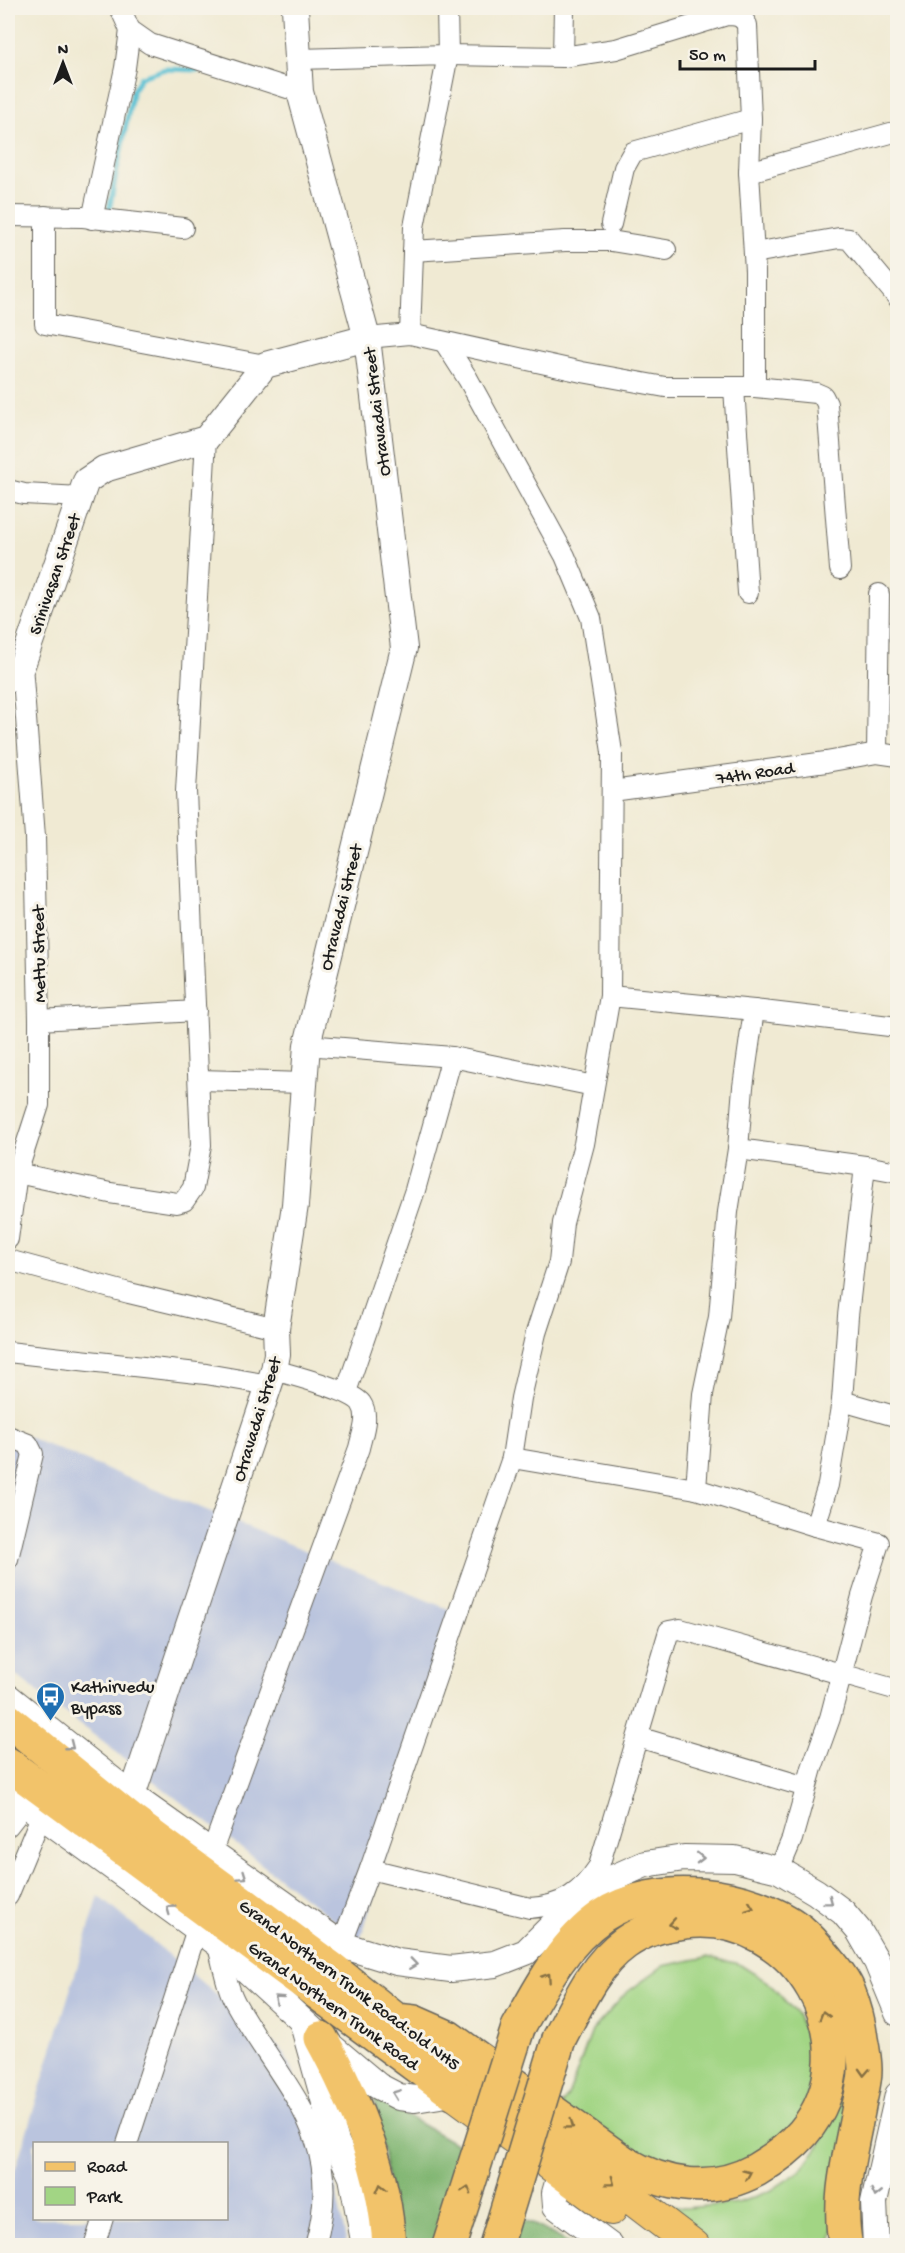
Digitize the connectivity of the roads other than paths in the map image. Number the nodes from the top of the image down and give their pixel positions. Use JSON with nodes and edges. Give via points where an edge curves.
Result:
{"nodes":[{"id":1,"x":120,"y":8,"type":"edge"},
{"id":2,"x":294,"y":8,"type":"edge"},
{"id":3,"x":447,"y":8,"type":"edge"},
{"id":4,"x":564,"y":8,"type":"edge"},
{"id":5,"x":697,"y":16,"type":"edge"},
{"id":6,"x":130,"y":30,"type":"junction"},
{"id":7,"x":448,"y":55,"type":"junction"},
{"id":8,"x":563,"y":57,"type":"junction"},
{"id":9,"x":298,"y":59,"type":"junction"},
{"id":10,"x":300,"y":92,"type":"junction"},
{"id":11,"x":751,"y":119,"type":"junction"},
{"id":12,"x":897,"y":131,"type":"edge"},
{"id":13,"x":748,"y":172,"type":"junction"},
{"id":14,"x":8,"y":216,"type":"edge"},
{"id":15,"x":45,"y":216,"type":"junction"},
{"id":16,"x":92,"y":219,"type":"junction"},
{"id":17,"x":611,"y":224,"type":"dead end"},
{"id":18,"x":183,"y":228,"type":"dead end"},
{"id":19,"x":666,"y":250,"type":"dead end"},
{"id":20,"x":412,"y":251,"type":"junction"},
{"id":21,"x":754,"y":253,"type":"junction"},
{"id":22,"x":897,"y":298,"type":"edge"},
{"id":23,"x":410,"y":334,"type":"junction"},
{"id":24,"x":367,"y":338,"type":"junction"},
{"id":25,"x":446,"y":343,"type":"junction"},
{"id":26,"x":265,"y":365,"type":"junction"},
{"id":27,"x":755,"y":387,"type":"junction"},
{"id":28,"x":734,"y":388,"type":"junction"},
{"id":29,"x":206,"y":439,"type":"junction"},
{"id":30,"x":8,"y":490,"type":"edge"},
{"id":31,"x":81,"y":497,"type":"junction"},
{"id":32,"x":840,"y":569,"type":"dead end"},
{"id":33,"x":748,"y":593,"type":"dead end"},
{"id":34,"x":879,"y":594,"type":"dead end"},
{"id":35,"x":15,"y":673,"type":"edge"},
{"id":36,"x":877,"y":753,"type":"junction"},
{"id":37,"x":897,"y":756,"type":"edge"},
{"id":38,"x":612,"y":791,"type":"junction"},
{"id":39,"x":610,"y":996,"type":"junction"},
{"id":40,"x":754,"y":1010,"type":"junction"},
{"id":41,"x":196,"y":1011,"type":"junction"},
{"id":42,"x":39,"y":1020,"type":"junction"},
{"id":43,"x":897,"y":1027,"type":"edge"},
{"id":44,"x":307,"y":1045,"type":"junction"},
{"id":45,"x":452,"y":1057,"type":"junction"},
{"id":46,"x":200,"y":1080,"type":"junction"},
{"id":47,"x":304,"y":1083,"type":"junction"},
{"id":48,"x":594,"y":1086,"type":"junction"},
{"id":49,"x":738,"y":1149,"type":"junction"},
{"id":50,"x":865,"y":1166,"type":"junction"},
{"id":51,"x":897,"y":1172,"type":"edge"},
{"id":52,"x":17,"y":1173,"type":"junction"},
{"id":53,"x":8,"y":1239,"type":"edge"},
{"id":54,"x":8,"y":1260,"type":"edge"},
{"id":55,"x":276,"y":1328,"type":"junction"},
{"id":56,"x":8,"y":1352,"type":"edge"},
{"id":57,"x":272,"y":1377,"type":"junction"},
{"id":58,"x":346,"y":1392,"type":"junction"},
{"id":59,"x":842,"y":1401,"type":"junction"},
{"id":60,"x":897,"y":1417,"type":"edge"},
{"id":61,"x":8,"y":1436,"type":"edge"},
{"id":62,"x":513,"y":1458,"type":"junction"},
{"id":63,"x":696,"y":1489,"type":"junction"},
{"id":64,"x":815,"y":1526,"type":"junction"},
{"id":65,"x":888,"y":1545,"type":"edge"},
{"id":66,"x":8,"y":1559,"type":"edge"},
{"id":67,"x":841,"y":1673,"type":"junction"},
{"id":68,"x":897,"y":1690,"type":"edge"},
{"id":69,"x":8,"y":1697,"type":"edge"},
{"id":70,"x":8,"y":1720,"type":"edge"},
{"id":71,"x":638,"y":1737,"type":"junction"},
{"id":72,"x":8,"y":1764,"type":"edge"},
{"id":73,"x":806,"y":1787,"type":"junction"},
{"id":74,"x":132,"y":1796,"type":"junction"},
{"id":75,"x":25,"y":1803,"type":"edge"},
{"id":76,"x":8,"y":1826,"type":"edge"},
{"id":77,"x":211,"y":1854,"type":"junction"},
{"id":78,"x":370,"y":1869,"type":"junction"},
{"id":79,"x":779,"y":1870,"type":"junction"},
{"id":80,"x":8,"y":1896,"type":"edge"},
{"id":81,"x":197,"y":1929,"type":"junction"},
{"id":82,"x":217,"y":1943,"type":"junction"},
{"id":83,"x":336,"y":1956,"type":"junction"},
{"id":84,"x":897,"y":2013,"type":"edge"},
{"id":85,"x":396,"y":2020,"type":"junction"},
{"id":86,"x":312,"y":2030,"type":"junction"},
{"id":87,"x":453,"y":2093,"type":"junction"},
{"id":88,"x":897,"y":2095,"type":"edge"},
{"id":89,"x":128,"y":2142,"type":"edge"},
{"id":90,"x":561,"y":2172,"type":"junction"},
{"id":91,"x":102,"y":2220,"type":"edge"},
{"id":92,"x":94,"y":2246,"type":"edge"},
{"id":93,"x":315,"y":2246,"type":"edge"},
{"id":94,"x":365,"y":2246,"type":"edge"},
{"id":95,"x":389,"y":2246,"type":"edge"},
{"id":96,"x":449,"y":2246,"type":"edge"},
{"id":97,"x":496,"y":2246,"type":"edge"},
{"id":98,"x":610,"y":2246,"type":"edge"},
{"id":99,"x":660,"y":2246,"type":"edge"},
{"id":100,"x":694,"y":2246,"type":"edge"},
{"id":101,"x":846,"y":2246,"type":"edge"},
{"id":102,"x":876,"y":2246,"type":"edge"}],
"edges":[{"from":1,"to":6,"type":"street"},
{"from":2,"to":9,"type":"street","name":"Otravadai Street"},
{"from":3,"to":7,"type":"street"},
{"from":4,"to":8,"type":"street"},
{"from":5,"to":8,"type":"street","via":[[616,49]]},
{"from":5,"to":11,"type":"street","via":[[744,18]]},
{"from":6,"to":10,"type":"street","via":[[150,44]]},
{"from":6,"to":16,"type":"street"},
{"from":7,"to":8,"type":"street"},
{"from":7,"to":9,"type":"street"},
{"from":7,"to":20,"type":"street"},
{"from":9,"to":10,"type":"street","name":"Otravadai Street"},
{"from":10,"to":24,"type":"street","name":"Otravadai Street"},
{"from":11,"to":13,"type":"street"},
{"from":11,"to":17,"type":"street","via":[[633,152],[624,168]]},
{"from":12,"to":13,"type":"street"},
{"from":13,"to":21,"type":"street"},
{"from":14,"to":15,"type":"street"},
{"from":15,"to":16,"type":"street"},
{"from":15,"to":26,"type":"street","via":[[45,324]]},
{"from":16,"to":18,"type":"street"},
{"from":19,"to":20,"type":"street","via":[[611,241],[565,241]]},
{"from":20,"to":23,"type":"street"},
{"from":21,"to":22,"type":"street","via":[[849,239]]},
{"from":21,"to":27,"type":"street"},
{"from":23,"to":24,"type":"street"},
{"from":23,"to":25,"type":"street"},
{"from":24,"to":26,"type":"street"},
{"from":24,"to":44,"type":"street","name":"Otravadai Street","via":[[404,648]]},
{"from":25,"to":28,"type":"street","via":[[665,387]]},
{"from":25,"to":38,"type":"street","via":[[554,536],[591,618],[612,752]]},
{"from":26,"to":29,"type":"street"},
{"from":27,"to":28,"type":"street"},
{"from":27,"to":32,"type":"street","via":[[824,396]]},
{"from":28,"to":33,"type":"street"},
{"from":29,"to":31,"type":"street","name":"Srinivasan Street","via":[[104,469],[86,481]]},
{"from":29,"to":41,"type":"street","via":[[186,791]]},
{"from":30,"to":31,"type":"street"},
{"from":31,"to":35,"type":"street","name":"Srinivasan Street"},
{"from":34,"to":36,"type":"street"},
{"from":35,"to":42,"type":"street","name":"Mettu Street","via":[[35,837]]},
{"from":36,"to":37,"type":"street","name":"74th Road"},
{"from":36,"to":38,"type":"street","name":"74th Road"},
{"from":38,"to":39,"type":"street"},
{"from":39,"to":40,"type":"street"},
{"from":39,"to":48,"type":"street"},
{"from":40,"to":43,"type":"street"},
{"from":40,"to":49,"type":"street"},
{"from":41,"to":42,"type":"street"},
{"from":41,"to":46,"type":"street"},
{"from":42,"to":52,"type":"street","name":"Mettu Street","via":[[39,1105]]},
{"from":44,"to":45,"type":"street"},
{"from":44,"to":47,"type":"street","name":"Otravadai Street"},
{"from":45,"to":48,"type":"street"},
{"from":45,"to":58,"type":"street","via":[[415,1190]]},
{"from":46,"to":47,"type":"street"},
{"from":46,"to":52,"type":"street","via":[[201,1145],[193,1188],[184,1202],[110,1193]]},
{"from":47,"to":55,"type":"street","name":"Otravadai Street","via":[[295,1205]]},
{"from":48,"to":62,"type":"street","via":[[584,1144],[563,1223],[559,1262],[536,1333],[521,1398]]},
{"from":49,"to":50,"type":"street"},
{"from":49,"to":63,"type":"street","via":[[719,1317],[703,1394]]},
{"from":50,"to":51,"type":"street"},
{"from":50,"to":59,"type":"street"},
{"from":52,"to":53,"type":"street","name":"Mettu Street"},
{"from":54,"to":55,"type":"street"},
{"from":55,"to":57,"type":"street","name":"Otravadai Street","via":[[277,1354]]},
{"from":56,"to":57,"type":"street","via":[[206,1374]]},
{"from":57,"to":58,"type":"street"},
{"from":57,"to":74,"type":"street","name":"Otravadai Street"},
{"from":58,"to":77,"type":"street","via":[[361,1402],[366,1419],[359,1448]]},
{"from":59,"to":60,"type":"street"},
{"from":59,"to":64,"type":"street","via":[[828,1485]]},
{"from":61,"to":66,"type":"street","via":[[28,1444],[33,1454]]},
{"from":62,"to":63,"type":"street"},
{"from":62,"to":78,"type":"street"},
{"from":63,"to":64,"type":"street"},
{"from":64,"to":65,"type":"street"},
{"from":65,"to":67,"type":"street","via":[[862,1596]]},
{"from":67,"to":68,"type":"street"},
{"from":67,"to":71,"type":"street","via":[[680,1629],[669,1631]]},
{"from":67,"to":73,"type":"street"},
{"from":69,"to":74,"type":"street","one_way":true},
{"from":70,"to":83,"type":"highway","name":"Grand Northern Trunk Road:old NH5","via":[[133,1822]]},
{"from":71,"to":73,"type":"street"},
{"from":71,"to":78,"type":"street","via":[[599,1866],[589,1882],[570,1899],[530,1908]]},
{"from":72,"to":87,"type":"highway","name":"Grand Northern Trunk Road"},
{"from":73,"to":79,"type":"street"},
{"from":74,"to":77,"type":"street"},
{"from":75,"to":76,"type":"street"},
{"from":75,"to":80,"type":"street"},
{"from":81,"to":75,"type":"street","one_way":true},
{"from":77,"to":83,"type":"street","one_way":true},
{"from":78,"to":83,"type":"street"},
{"from":83,"to":79,"type":"street","one_way":true,"via":[[451,1969],[495,1964],[526,1952],[566,1912],[593,1892],[645,1864],[684,1858],[735,1859]]},
{"from":79,"to":84,"type":"street","one_way":true,"via":[[843,1912],[859,1931],[877,1962]]},
{"from":81,"to":82,"type":"street"},
{"from":81,"to":89,"type":"street"},
{"from":86,"to":82,"type":"street","one_way":true},
{"from":82,"to":93,"type":"street","via":[[235,2002],[307,2116],[320,2155],[324,2193]]},
{"from":83,"to":85,"type":"highway","name":"Grand Northern Trunk Road:old NH5"},
{"from":85,"to":97,"type":"highway","one_way":true,"bridge":true,"via":[[414,2022],[448,2037],[623,2162],[651,2177],[684,2185],[717,2183],[752,2172],[803,2133],[824,2096],[828,2076],[829,2034],[820,2002],[793,1961],[768,1939],[747,1929],[709,1921],[673,1923],[640,1933],[624,1943],[599,1968],[559,2039]]},
{"from":85,"to":100,"type":"main road","name":"Grand Northern Trunk Road:old NH5","one_way":true},
{"from":87,"to":86,"type":"street","one_way":true,"via":[[415,2099],[399,2097],[378,2086]]},
{"from":86,"to":94,"type":"street","via":[[336,2142],[352,2177]]},
{"from":95,"to":86,"type":"highway","one_way":true,"via":[[388,2216],[377,2172],[349,2091]]},
{"from":87,"to":90,"type":"main road","name":"Grand Northern Trunk Road"},
{"from":88,"to":102,"type":"street","one_way":true,"via":[[874,2202]]},
{"from":90,"to":98,"type":"street","via":[[556,2206]]},
{"from":90,"to":99,"type":"main road","name":"Grand Northern Trunk Road"},
{"from":91,"to":92,"type":"street"},
{"from":96,"to":101,"type":"highway","one_way":true,"bridge":true,"via":[[518,2028],[544,1979],[571,1944],[602,1916],[644,1898],[685,1894],[724,1898],[776,1916],[800,1931],[822,1953],[848,1989],[865,2071],[843,2193]]}]}
